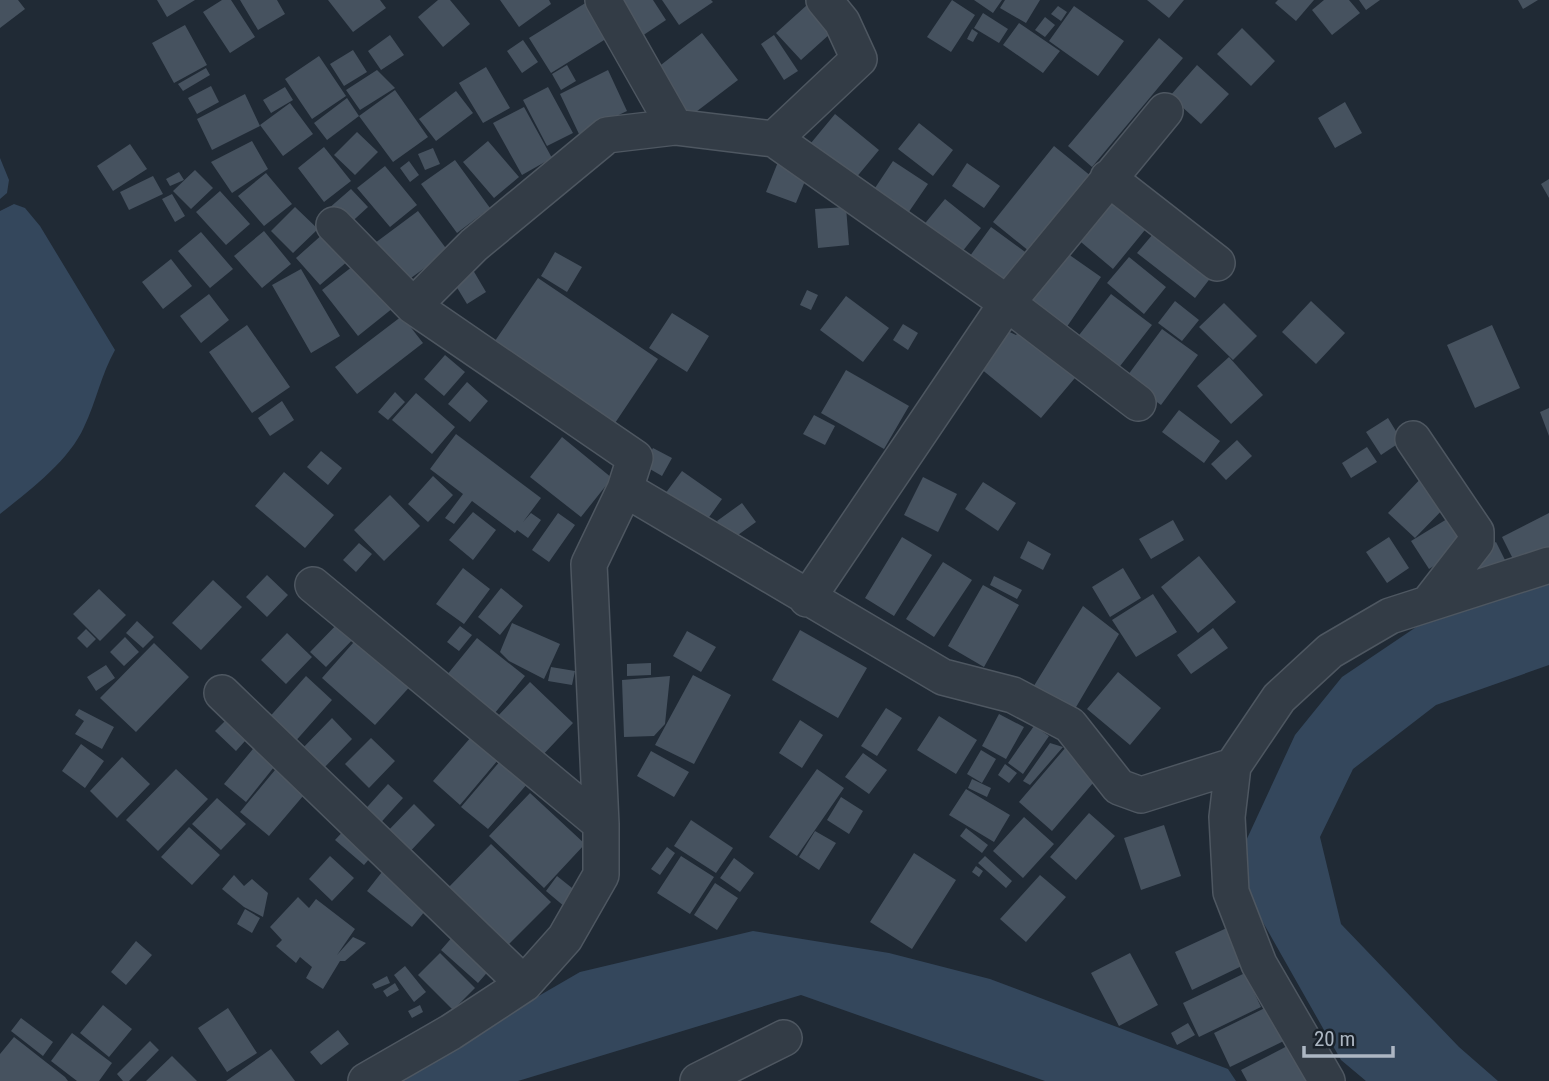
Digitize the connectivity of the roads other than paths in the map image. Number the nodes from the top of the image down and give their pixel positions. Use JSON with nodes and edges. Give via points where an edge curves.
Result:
{"nodes":[{"id":1,"x":603,"y":0,"type":"edge"},
{"id":2,"x":824,"y":0,"type":"edge"},
{"id":3,"x":1165,"y":111,"type":"dead end"},
{"id":4,"x":675,"y":127,"type":"junction"},
{"id":5,"x":774,"y":139,"type":"junction"},
{"id":6,"x":1108,"y":178,"type":"junction"},
{"id":7,"x":334,"y":225,"type":"dead end"},
{"id":8,"x":1217,"y":262,"type":"dead end"},
{"id":9,"x":1007,"y":303,"type":"junction"},
{"id":10,"x":413,"y":306,"type":"junction"},
{"id":11,"x":1138,"y":404,"type":"dead end"},
{"id":12,"x":1413,"y":439,"type":"dead end"},
{"id":13,"x":625,"y":489,"type":"junction"},
{"id":14,"x":1549,"y":565,"type":"edge"},
{"id":15,"x":313,"y":585,"type":"dead end"},
{"id":16,"x":807,"y":598,"type":"junction"},
{"id":17,"x":1431,"y":600,"type":"junction"},
{"id":18,"x":222,"y":693,"type":"dead end"},
{"id":19,"x":1233,"y":766,"type":"junction"},
{"id":20,"x":601,"y":824,"type":"junction"},
{"id":21,"x":524,"y":984,"type":"junction"},
{"id":22,"x":784,"y":1038,"type":"dead end"},
{"id":23,"x":366,"y":1081,"type":"edge"},
{"id":24,"x":698,"y":1081,"type":"edge"},
{"id":25,"x":1327,"y":1081,"type":"edge"}],
"edges":[{"from":1,"to":4,"type":"street"},
{"from":2,"to":5,"type":"street","via":[[842,22],[859,59]]},
{"from":3,"to":6,"type":"street"},
{"from":4,"to":5,"type":"street"},
{"from":4,"to":10,"type":"street","via":[[607,135],[474,245]]},
{"from":5,"to":9,"type":"street"},
{"from":6,"to":8,"type":"street"},
{"from":6,"to":9,"type":"street"},
{"from":7,"to":10,"type":"street"},
{"from":9,"to":11,"type":"street"},
{"from":9,"to":16,"type":"street"},
{"from":10,"to":13,"type":"street","via":[[635,458]]},
{"from":12,"to":17,"type":"street","via":[[1476,532],[1476,541]]},
{"from":13,"to":16,"type":"street"},
{"from":13,"to":20,"type":"street","via":[[589,564]]},
{"from":14,"to":17,"type":"street"},
{"from":15,"to":20,"type":"street"},
{"from":16,"to":19,"type":"street","via":[[943,677],[1013,695],[1070,724],[1119,787],[1141,795]]},
{"from":17,"to":19,"type":"street","via":[[1390,616],[1329,651],[1279,698]]},
{"from":18,"to":21,"type":"street"},
{"from":19,"to":25,"type":"street","via":[[1227,817],[1231,892],[1259,964]]},
{"from":20,"to":21,"type":"street","via":[[601,874],[565,938]]},
{"from":21,"to":23,"type":"street"},
{"from":22,"to":24,"type":"street"}]}
